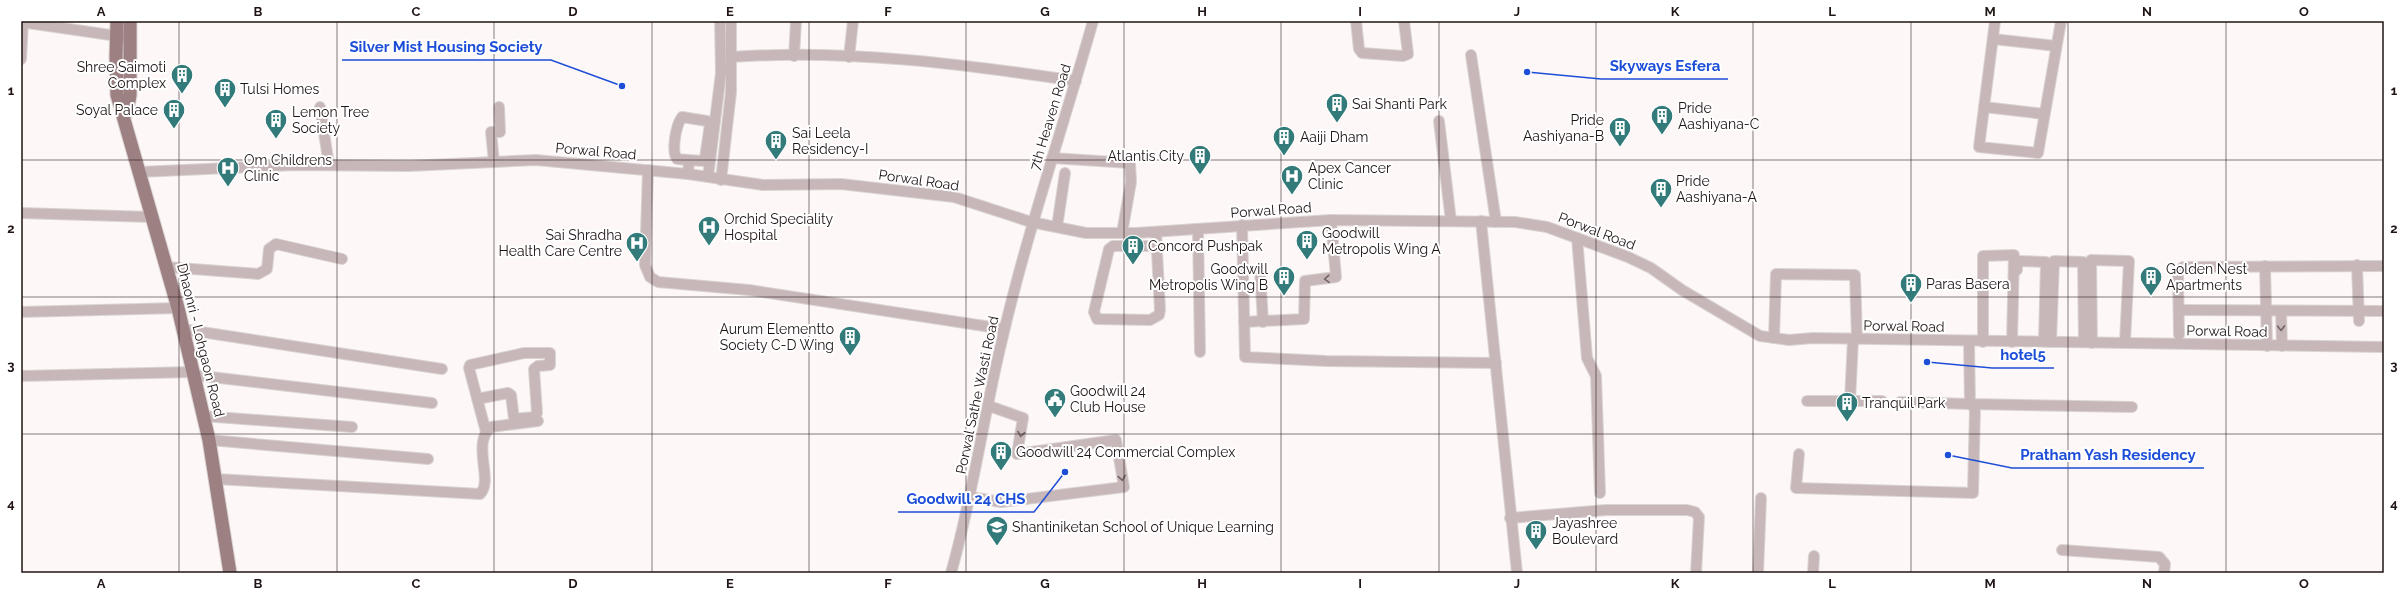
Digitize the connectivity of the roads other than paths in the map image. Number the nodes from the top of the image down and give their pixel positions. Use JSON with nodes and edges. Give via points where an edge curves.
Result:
{"nodes":[{"id":1,"x":118,"y":21,"type":"edge"},
{"id":2,"x":130,"y":21,"type":"edge"},
{"id":3,"x":720,"y":21,"type":"edge"},
{"id":4,"x":731,"y":21,"type":"edge"},
{"id":5,"x":796,"y":21,"type":"edge"},
{"id":6,"x":852,"y":21,"type":"edge"},
{"id":7,"x":1093,"y":21,"type":"edge"},
{"id":8,"x":1356,"y":21,"type":"edge"},
{"id":9,"x":1404,"y":21,"type":"edge"},
{"id":10,"x":1995,"y":21,"type":"edge"},
{"id":11,"x":2061,"y":21,"type":"edge"},
{"id":12,"x":22,"y":22,"type":"edge"},
{"id":13,"x":123,"y":37,"type":"junction"},
{"id":14,"x":1993,"y":39,"type":"junction"},
{"id":15,"x":2056,"y":46,"type":"junction"},
{"id":16,"x":1471,"y":55,"type":"dead end"},
{"id":17,"x":794,"y":56,"type":"junction"},
{"id":18,"x":731,"y":57,"type":"junction"},
{"id":19,"x":849,"y":57,"type":"junction"},
{"id":20,"x":21,"y":59,"type":"edge"},
{"id":21,"x":1076,"y":81,"type":"junction"},
{"id":22,"x":320,"y":107,"type":"dead end"},
{"id":23,"x":499,"y":107,"type":"dead end"},
{"id":24,"x":1984,"y":107,"type":"junction"},
{"id":25,"x":2044,"y":114,"type":"junction"},
{"id":26,"x":1439,"y":121,"type":"dead end"},
{"id":27,"x":1052,"y":158,"type":"junction"},
{"id":28,"x":689,"y":160,"type":"junction"},
{"id":29,"x":494,"y":162,"type":"junction"},
{"id":30,"x":329,"y":165,"type":"junction"},
{"id":31,"x":648,"y":170,"type":"junction"},
{"id":32,"x":139,"y":172,"type":"junction"},
{"id":33,"x":1065,"y":173,"type":"dead end"},
{"id":34,"x":688,"y":174,"type":"junction"},
{"id":35,"x":708,"y":177,"type":"junction"},
{"id":36,"x":721,"y":180,"type":"junction"},
{"id":37,"x":21,"y":213,"type":"edge"},
{"id":38,"x":152,"y":217,"type":"junction"},
{"id":39,"x":1331,"y":220,"type":"junction"},
{"id":40,"x":1452,"y":221,"type":"junction"},
{"id":41,"x":1481,"y":221,"type":"junction"},
{"id":42,"x":1032,"y":222,"type":"junction"},
{"id":43,"x":1496,"y":222,"type":"junction"},
{"id":44,"x":1242,"y":225,"type":"junction"},
{"id":45,"x":1056,"y":227,"type":"junction"},
{"id":46,"x":1198,"y":228,"type":"junction"},
{"id":47,"x":1122,"y":232,"type":"junction"},
{"id":48,"x":1156,"y":232,"type":"junction"},
{"id":49,"x":1577,"y":238,"type":"junction"},
{"id":50,"x":1157,"y":246,"type":"junction"},
{"id":51,"x":342,"y":259,"type":"dead end"},
{"id":52,"x":2357,"y":265,"type":"junction"},
{"id":53,"x":2265,"y":266,"type":"junction"},
{"id":54,"x":2384,"y":266,"type":"edge"},
{"id":55,"x":166,"y":267,"type":"junction"},
{"id":56,"x":1260,"y":270,"type":"dead end"},
{"id":57,"x":178,"y":308,"type":"junction"},
{"id":58,"x":2179,"y":310,"type":"junction"},
{"id":59,"x":2266,"y":311,"type":"junction"},
{"id":60,"x":2281,"y":311,"type":"junction"},
{"id":61,"x":2384,"y":311,"type":"edge"},
{"id":62,"x":21,"y":312,"type":"edge"},
{"id":63,"x":2358,"y":316,"type":"junction"},
{"id":64,"x":1244,"y":322,"type":"junction"},
{"id":65,"x":1262,"y":322,"type":"junction"},
{"id":66,"x":182,"y":329,"type":"junction"},
{"id":67,"x":1004,"y":329,"type":"junction"},
{"id":68,"x":2179,"y":336,"type":"dead end"},
{"id":69,"x":1774,"y":338,"type":"junction"},
{"id":70,"x":1855,"y":339,"type":"junction"},
{"id":71,"x":1969,"y":342,"type":"junction"},
{"id":72,"x":1983,"y":342,"type":"junction"},
{"id":73,"x":2013,"y":342,"type":"junction"},
{"id":74,"x":2047,"y":342,"type":"junction"},
{"id":75,"x":2088,"y":342,"type":"junction"},
{"id":76,"x":2125,"y":342,"type":"junction"},
{"id":77,"x":2267,"y":346,"type":"junction"},
{"id":78,"x":2282,"y":346,"type":"junction"},
{"id":79,"x":2384,"y":347,"type":"edge"},
{"id":80,"x":1200,"y":352,"type":"dead end"},
{"id":81,"x":1496,"y":363,"type":"junction"},
{"id":82,"x":442,"y":369,"type":"dead end"},
{"id":83,"x":193,"y":374,"type":"junction"},
{"id":84,"x":21,"y":376,"type":"edge"},
{"id":85,"x":477,"y":399,"type":"junction"},
{"id":86,"x":1807,"y":401,"type":"dead end"},
{"id":87,"x":1850,"y":401,"type":"junction"},
{"id":88,"x":1882,"y":401,"type":"dead end"},
{"id":89,"x":1900,"y":402,"type":"dead end"},
{"id":90,"x":432,"y":403,"type":"dead end"},
{"id":91,"x":1970,"y":404,"type":"junction"},
{"id":92,"x":989,"y":406,"type":"junction"},
{"id":93,"x":2132,"y":407,"type":"dead end"},
{"id":94,"x":203,"y":416,"type":"junction"},
{"id":95,"x":538,"y":421,"type":"dead end"},
{"id":96,"x":352,"y":427,"type":"dead end"},
{"id":97,"x":486,"y":432,"type":"junction"},
{"id":98,"x":209,"y":440,"type":"junction"},
{"id":99,"x":1799,"y":454,"type":"dead end"},
{"id":100,"x":428,"y":459,"type":"dead end"},
{"id":101,"x":216,"y":479,"type":"junction"},
{"id":102,"x":1600,"y":493,"type":"dead end"},
{"id":103,"x":971,"y":497,"type":"junction"},
{"id":104,"x":1761,"y":498,"type":"dead end"},
{"id":105,"x":1510,"y":518,"type":"junction"},
{"id":106,"x":2062,"y":550,"type":"dead end"},
{"id":107,"x":1814,"y":556,"type":"dead end"},
{"id":108,"x":230,"y":573,"type":"edge"},
{"id":109,"x":951,"y":573,"type":"edge"},
{"id":110,"x":1517,"y":573,"type":"edge"},
{"id":111,"x":1696,"y":573,"type":"edge"},
{"id":112,"x":1758,"y":573,"type":"edge"},
{"id":113,"x":1813,"y":573,"type":"edge"},
{"id":114,"x":2164,"y":573,"type":"edge"}],
"edges":[{"from":1,"to":13,"type":"main road"},
{"from":2,"to":13,"type":"main road"},
{"from":3,"to":35,"type":"street","via":[[721,73]]},
{"from":4,"to":18,"type":"street"},
{"from":5,"to":17,"type":"street"},
{"from":6,"to":19,"type":"street"},
{"from":7,"to":21,"type":"street","name":"7th Heaven Road"},
{"from":8,"to":9,"type":"street","via":[[1359,49],[1362,53],[1398,56],[1408,54]]},
{"from":10,"to":14,"type":"street"},
{"from":11,"to":15,"type":"street"},
{"from":12,"to":13,"type":"street"},
{"from":12,"to":20,"type":"street"},
{"from":13,"to":32,"type":"main road","name":"Dhaonri - Lohgaon Road","via":[[117,95],[126,116]]},
{"from":14,"to":15,"type":"street"},
{"from":14,"to":24,"type":"street"},
{"from":15,"to":25,"type":"street"},
{"from":16,"to":43,"type":"street"},
{"from":17,"to":18,"type":"street"},
{"from":17,"to":19,"type":"street"},
{"from":18,"to":36,"type":"street","via":[[731,92]]},
{"from":19,"to":21,"type":"street","via":[[972,67]]},
{"from":21,"to":27,"type":"street","name":"7th Heaven Road"},
{"from":22,"to":30,"type":"street"},
{"from":23,"to":29,"type":"street","via":[[500,132],[491,132]]},
{"from":24,"to":25,"type":"street"},
{"from":24,"to":25,"type":"street","via":[[1978,147],[2038,154]]},
{"from":26,"to":40,"type":"street"},
{"from":27,"to":42,"type":"street","name":"7th Heaven Road"},
{"from":27,"to":47,"type":"street","via":[[1130,164],[1131,182]]},
{"from":28,"to":28,"type":"street","via":[[677,159],[674,154],[678,122],[682,117],[707,121],[710,124],[705,158],[703,161]]},
{"from":28,"to":34,"type":"street"},
{"from":29,"to":30,"type":"street","name":"Porwal Road","via":[[410,166]]},
{"from":29,"to":31,"type":"street","name":"Porwal Road","via":[[536,160]]},
{"from":30,"to":32,"type":"street","name":"Porwal Road"},
{"from":31,"to":34,"type":"street","name":"Porwal Road"},
{"from":31,"to":67,"type":"street","via":[[645,265],[650,277],[658,282],[749,290]]},
{"from":32,"to":38,"type":"main road","name":"Dhaonri - Lohgaon Road"},
{"from":33,"to":45,"type":"street"},
{"from":34,"to":35,"type":"street","name":"Porwal Road"},
{"from":35,"to":36,"type":"street","name":"Porwal Road"},
{"from":36,"to":42,"type":"street","name":"Porwal Road","via":[[763,185],[841,184],[954,197]]},
{"from":37,"to":38,"type":"street"},
{"from":38,"to":55,"type":"main road","name":"Dhaonri - Lohgaon Road"},
{"from":39,"to":40,"type":"street","name":"Porwal Road"},
{"from":39,"to":44,"type":"street","name":"Porwal Road"},
{"from":39,"to":65,"type":"street","one_way":true,"via":[[1336,278],[1305,281],[1304,319]]},
{"from":40,"to":41,"type":"street","name":"Porwal Road"},
{"from":41,"to":43,"type":"street","name":"Porwal Road"},
{"from":41,"to":81,"type":"street"},
{"from":42,"to":45,"type":"street","name":"Porwal Road"},
{"from":42,"to":67,"type":"street","name":"Porwal Sathe Wasti Road"},
{"from":43,"to":49,"type":"street","name":"Porwal Road","via":[[1547,227]]},
{"from":44,"to":46,"type":"street","name":"Porwal Road"},
{"from":44,"to":64,"type":"street"},
{"from":45,"to":47,"type":"street","name":"Porwal Road","via":[[1086,233]]},
{"from":46,"to":48,"type":"street","name":"Porwal Road"},
{"from":46,"to":80,"type":"street"},
{"from":47,"to":48,"type":"street","name":"Porwal Road"},
{"from":48,"to":50,"type":"street"},
{"from":49,"to":69,"type":"street","name":"Porwal Road","via":[[1651,268],[1753,333]]},
{"from":49,"to":102,"type":"street","via":[[1587,358],[1596,376]]},
{"from":50,"to":50,"type":"street","via":[[1159,315],[1150,320],[1097,319],[1094,312],[1109,249],[1113,246]]},
{"from":51,"to":55,"type":"street","via":[[276,244],[269,249],[267,270],[258,274]]},
{"from":52,"to":53,"type":"street"},
{"from":52,"to":54,"type":"street"},
{"from":52,"to":63,"type":"street"},
{"from":53,"to":58,"type":"street","via":[[2184,267],[2178,272]]},
{"from":53,"to":59,"type":"street"},
{"from":55,"to":57,"type":"main road","name":"Dhaonri - Lohgaon Road"},
{"from":56,"to":65,"type":"street"},
{"from":57,"to":62,"type":"street"},
{"from":57,"to":66,"type":"main road","name":"Dhaonri - Lohgaon Road"},
{"from":58,"to":59,"type":"street"},
{"from":58,"to":68,"type":"street"},
{"from":59,"to":60,"type":"street"},
{"from":59,"to":77,"type":"street"},
{"from":60,"to":63,"type":"street"},
{"from":60,"to":78,"type":"street","one_way":true},
{"from":61,"to":63,"type":"street"},
{"from":64,"to":65,"type":"street"},
{"from":64,"to":81,"type":"street","via":[[1245,357],[1326,361]]},
{"from":66,"to":82,"type":"street"},
{"from":66,"to":83,"type":"main road","name":"Dhaonri - Lohgaon Road"},
{"from":67,"to":92,"type":"street","name":"Porwal Sathe Wasti Road"},
{"from":69,"to":70,"type":"street","name":"Porwal Road"},
{"from":69,"to":70,"type":"street","via":[[1776,274],[1855,275]]},
{"from":70,"to":71,"type":"street","name":"Porwal Road"},
{"from":70,"to":87,"type":"street"},
{"from":71,"to":72,"type":"street","name":"Porwal Road"},
{"from":71,"to":91,"type":"street"},
{"from":72,"to":73,"type":"street","name":"Porwal Road"},
{"from":72,"to":73,"type":"street","via":[[1983,256],[2014,255]]},
{"from":73,"to":74,"type":"street","name":"Porwal Road"},
{"from":73,"to":74,"type":"street","via":[[2017,261],[2046,262]]},
{"from":74,"to":75,"type":"street","name":"Porwal Road"},
{"from":74,"to":75,"type":"street","via":[[2054,261],[2083,262]]},
{"from":75,"to":76,"type":"street","name":"Porwal Road"},
{"from":75,"to":76,"type":"street","via":[[2091,260],[2129,261]]},
{"from":76,"to":77,"type":"street","name":"Porwal Road"},
{"from":77,"to":78,"type":"street","name":"Porwal Road"},
{"from":78,"to":79,"type":"street","name":"Porwal Road"},
{"from":81,"to":105,"type":"street"},
{"from":83,"to":84,"type":"street"},
{"from":83,"to":90,"type":"street"},
{"from":83,"to":94,"type":"main road","name":"Dhaonri - Lohgaon Road"},
{"from":85,"to":85,"type":"street","via":[[470,365],[524,353],[550,353],[550,365],[534,369],[537,412],[534,417],[514,419],[511,395],[508,393]]},
{"from":85,"to":97,"type":"street"},
{"from":86,"to":87,"type":"street"},
{"from":87,"to":88,"type":"street"},
{"from":89,"to":91,"type":"street"},
{"from":91,"to":93,"type":"street"},
{"from":91,"to":99,"type":"street","via":[[1975,408],[1972,493],[1796,488]]},
{"from":92,"to":103,"type":"street","name":"Porwal Sathe Wasti Road"},
{"from":92,"to":103,"type":"street","one_way":true,"via":[[1023,418],[1017,454],[1116,440],[1124,486],[1001,502]]},
{"from":94,"to":96,"type":"street"},
{"from":94,"to":98,"type":"main road","name":"Dhaonri - Lohgaon Road"},
{"from":95,"to":97,"type":"street","via":[[491,427]]},
{"from":97,"to":101,"type":"street","via":[[482,446],[484,486],[480,494]]},
{"from":98,"to":100,"type":"street"},
{"from":98,"to":101,"type":"main road","name":"Dhaonri - Lohgaon Road"},
{"from":101,"to":108,"type":"main road","name":"Dhaonri - Lohgaon Road"},
{"from":103,"to":109,"type":"street","name":"Porwal Sathe Wasti Road"},
{"from":104,"to":112,"type":"street"},
{"from":105,"to":110,"type":"street"},
{"from":105,"to":111,"type":"street","via":[[1606,510],[1694,512],[1699,517]]},
{"from":106,"to":114,"type":"street","via":[[2159,557],[2165,564]]},
{"from":107,"to":113,"type":"street"}]}
